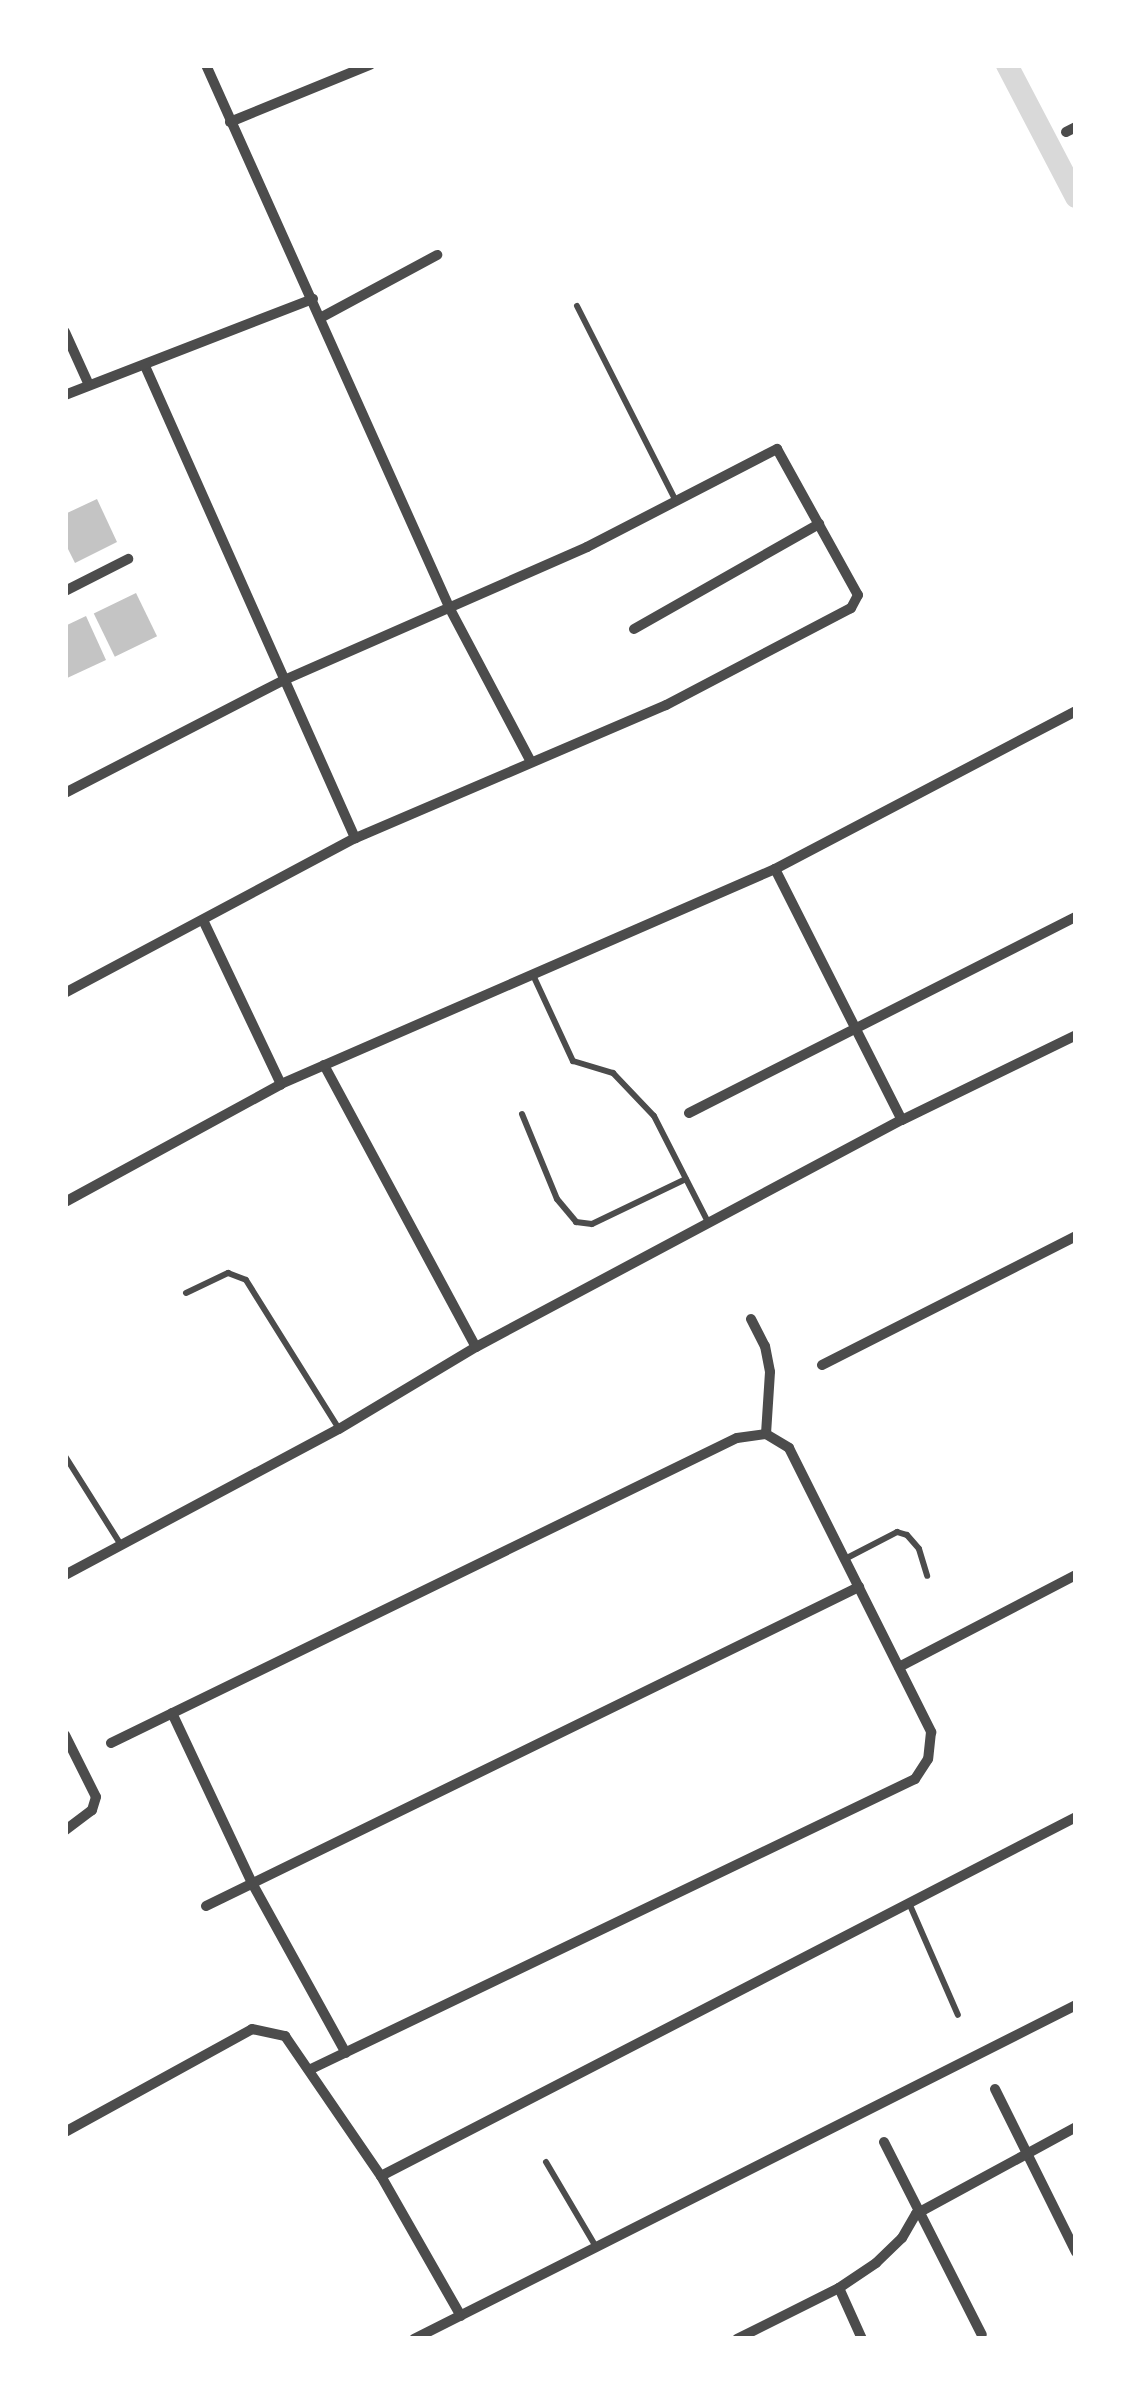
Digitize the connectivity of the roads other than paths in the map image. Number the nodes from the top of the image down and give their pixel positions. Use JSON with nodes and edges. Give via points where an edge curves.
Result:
{"nodes":[{"id":1,"x":206,"y":65,"type":"edge"},
{"id":2,"x":370,"y":65,"type":"edge"},
{"id":3,"x":230,"y":122,"type":"junction"},
{"id":4,"x":437,"y":255,"type":"dead end"},
{"id":5,"x":312,"y":298,"type":"junction"},
{"id":6,"x":577,"y":306,"type":"dead end"},
{"id":7,"x":322,"y":317,"type":"junction"},
{"id":8,"x":65,"y":332,"type":"edge"},
{"id":9,"x":146,"y":366,"type":"junction"},
{"id":10,"x":89,"y":385,"type":"junction"},
{"id":11,"x":65,"y":395,"type":"edge"},
{"id":12,"x":676,"y":501,"type":"junction"},
{"id":13,"x":819,"y":524,"type":"junction"},
{"id":14,"x":128,"y":559,"type":"dead end"},
{"id":15,"x":65,"y":590,"type":"edge"},
{"id":16,"x":450,"y":608,"type":"junction"},
{"id":17,"x":634,"y":629,"type":"dead end"},
{"id":18,"x":282,"y":681,"type":"junction"},
{"id":19,"x":1076,"y":711,"type":"edge"},
{"id":20,"x":531,"y":762,"type":"junction"},
{"id":21,"x":65,"y":792,"type":"edge"},
{"id":22,"x":355,"y":838,"type":"junction"},
{"id":23,"x":775,"y":870,"type":"junction"},
{"id":24,"x":1076,"y":917,"type":"edge"},
{"id":25,"x":204,"y":920,"type":"junction"},
{"id":26,"x":532,"y":974,"type":"junction"},
{"id":27,"x":65,"y":994,"type":"edge"},
{"id":28,"x":854,"y":1032,"type":"junction"},
{"id":29,"x":1076,"y":1035,"type":"edge"},
{"id":30,"x":324,"y":1065,"type":"junction"},
{"id":31,"x":281,"y":1084,"type":"junction"},
{"id":32,"x":690,"y":1113,"type":"dead end"},
{"id":33,"x":522,"y":1114,"type":"dead end"},
{"id":34,"x":902,"y":1120,"type":"junction"},
{"id":35,"x":686,"y":1179,"type":"junction"},
{"id":36,"x":65,"y":1202,"type":"edge"},
{"id":37,"x":710,"y":1225,"type":"junction"},
{"id":38,"x":1076,"y":1236,"type":"edge"},
{"id":39,"x":186,"y":1293,"type":"dead end"},
{"id":40,"x":750,"y":1320,"type":"dead end"},
{"id":41,"x":476,"y":1347,"type":"junction"},
{"id":42,"x":822,"y":1364,"type":"dead end"},
{"id":43,"x":339,"y":1429,"type":"junction"},
{"id":44,"x":766,"y":1434,"type":"junction"},
{"id":45,"x":65,"y":1456,"type":"edge"},
{"id":46,"x":121,"y":1545,"type":"junction"},
{"id":47,"x":844,"y":1559,"type":"junction"},
{"id":48,"x":1076,"y":1574,"type":"edge"},
{"id":49,"x":65,"y":1575,"type":"edge"},
{"id":50,"x":927,"y":1576,"type":"dead end"},
{"id":51,"x":858,"y":1587,"type":"junction"},
{"id":52,"x":899,"y":1667,"type":"junction"},
{"id":53,"x":172,"y":1713,"type":"junction"},
{"id":54,"x":65,"y":1735,"type":"edge"},
{"id":55,"x":110,"y":1743,"type":"dead end"},
{"id":56,"x":1076,"y":1817,"type":"edge"},
{"id":57,"x":65,"y":1830,"type":"edge"},
{"id":58,"x":252,"y":1883,"type":"junction"},
{"id":59,"x":909,"y":1903,"type":"junction"},
{"id":60,"x":206,"y":1906,"type":"dead end"},
{"id":61,"x":1076,"y":2005,"type":"edge"},
{"id":62,"x":958,"y":2015,"type":"dead end"},
{"id":63,"x":346,"y":2053,"type":"junction"},
{"id":64,"x":311,"y":2069,"type":"junction"},
{"id":65,"x":995,"y":2089,"type":"dead end"},
{"id":66,"x":1076,"y":2127,"type":"edge"},
{"id":67,"x":65,"y":2132,"type":"edge"},
{"id":68,"x":884,"y":2142,"type":"dead end"},
{"id":69,"x":1025,"y":2155,"type":"junction"},
{"id":70,"x":546,"y":2162,"type":"dead end"},
{"id":71,"x":381,"y":2176,"type":"junction"},
{"id":72,"x":916,"y":2214,"type":"junction"},
{"id":73,"x":596,"y":2247,"type":"junction"},
{"id":74,"x":1076,"y":2252,"type":"edge"},
{"id":75,"x":839,"y":2288,"type":"junction"},
{"id":76,"x":461,"y":2316,"type":"junction"},
{"id":77,"x":982,"y":2334,"type":"dead end"},
{"id":78,"x":414,"y":2339,"type":"edge"},
{"id":79,"x":738,"y":2339,"type":"edge"},
{"id":80,"x":862,"y":2339,"type":"edge"}],
"edges":[{"from":1,"to":3,"type":"street"},
{"from":2,"to":3,"type":"street"},
{"from":3,"to":5,"type":"street"},
{"from":4,"to":7,"type":"street"},
{"from":5,"to":7,"type":"street"},
{"from":5,"to":9,"type":"street"},
{"from":6,"to":12,"type":"lane"},
{"from":7,"to":16,"type":"street"},
{"from":8,"to":10,"type":"street"},
{"from":9,"to":10,"type":"street"},
{"from":9,"to":18,"type":"street"},
{"from":10,"to":11,"type":"street"},
{"from":12,"to":13,"type":"street","via":[[778,449]]},
{"from":12,"to":16,"type":"street"},
{"from":13,"to":17,"type":"street"},
{"from":13,"to":20,"type":"street","via":[[858,601],[666,705]]},
{"from":14,"to":15,"type":"street"},
{"from":16,"to":18,"type":"street"},
{"from":16,"to":20,"type":"street"},
{"from":18,"to":21,"type":"street"},
{"from":18,"to":22,"type":"street"},
{"from":19,"to":23,"type":"street"},
{"from":20,"to":22,"type":"street"},
{"from":22,"to":25,"type":"street"},
{"from":23,"to":26,"type":"street"},
{"from":23,"to":28,"type":"street"},
{"from":24,"to":28,"type":"street"},
{"from":25,"to":27,"type":"street"},
{"from":25,"to":31,"type":"street"},
{"from":26,"to":30,"type":"street"},
{"from":26,"to":35,"type":"lane","via":[[573,1061],[613,1072],[627,1086],[654,1116]]},
{"from":28,"to":32,"type":"street"},
{"from":28,"to":34,"type":"street"},
{"from":29,"to":34,"type":"street"},
{"from":30,"to":31,"type":"street"},
{"from":30,"to":41,"type":"street"},
{"from":31,"to":36,"type":"street"},
{"from":33,"to":35,"type":"lane","via":[[556,1199],[576,1222],[592,1224]]},
{"from":34,"to":37,"type":"street"},
{"from":35,"to":37,"type":"lane"},
{"from":37,"to":41,"type":"street"},
{"from":38,"to":42,"type":"street"},
{"from":39,"to":43,"type":"lane","via":[[228,1273],[246,1280]]},
{"from":40,"to":44,"type":"street","via":[[770,1372]]},
{"from":41,"to":43,"type":"street"},
{"from":43,"to":46,"type":"street"},
{"from":44,"to":47,"type":"street","via":[[789,1448]]},
{"from":44,"to":53,"type":"street","via":[[736,1438]]},
{"from":45,"to":46,"type":"lane"},
{"from":46,"to":49,"type":"street"},
{"from":47,"to":50,"type":"lane","via":[[897,1532],[920,1549]]},
{"from":47,"to":51,"type":"street"},
{"from":48,"to":52,"type":"street"},
{"from":51,"to":52,"type":"street"},
{"from":51,"to":58,"type":"street"},
{"from":52,"to":63,"type":"street","via":[[932,1732],[928,1759],[915,1779]]},
{"from":53,"to":55,"type":"street"},
{"from":53,"to":58,"type":"street"},
{"from":54,"to":57,"type":"street","via":[[96,1797],[92,1810]]},
{"from":56,"to":59,"type":"street"},
{"from":58,"to":60,"type":"street"},
{"from":58,"to":63,"type":"street"},
{"from":59,"to":62,"type":"lane"},
{"from":59,"to":71,"type":"street"},
{"from":61,"to":73,"type":"street"},
{"from":63,"to":64,"type":"street"},
{"from":64,"to":67,"type":"street","via":[[285,2036],[252,2029]]},
{"from":64,"to":71,"type":"street"},
{"from":65,"to":69,"type":"street"},
{"from":66,"to":69,"type":"street"},
{"from":68,"to":72,"type":"street"},
{"from":69,"to":72,"type":"street"},
{"from":69,"to":74,"type":"street"},
{"from":70,"to":73,"type":"lane"},
{"from":71,"to":76,"type":"street"},
{"from":72,"to":75,"type":"street","via":[[876,2263]]},
{"from":72,"to":77,"type":"street"},
{"from":73,"to":76,"type":"street"},
{"from":75,"to":79,"type":"street"},
{"from":75,"to":80,"type":"street"},
{"from":76,"to":78,"type":"street"}]}
